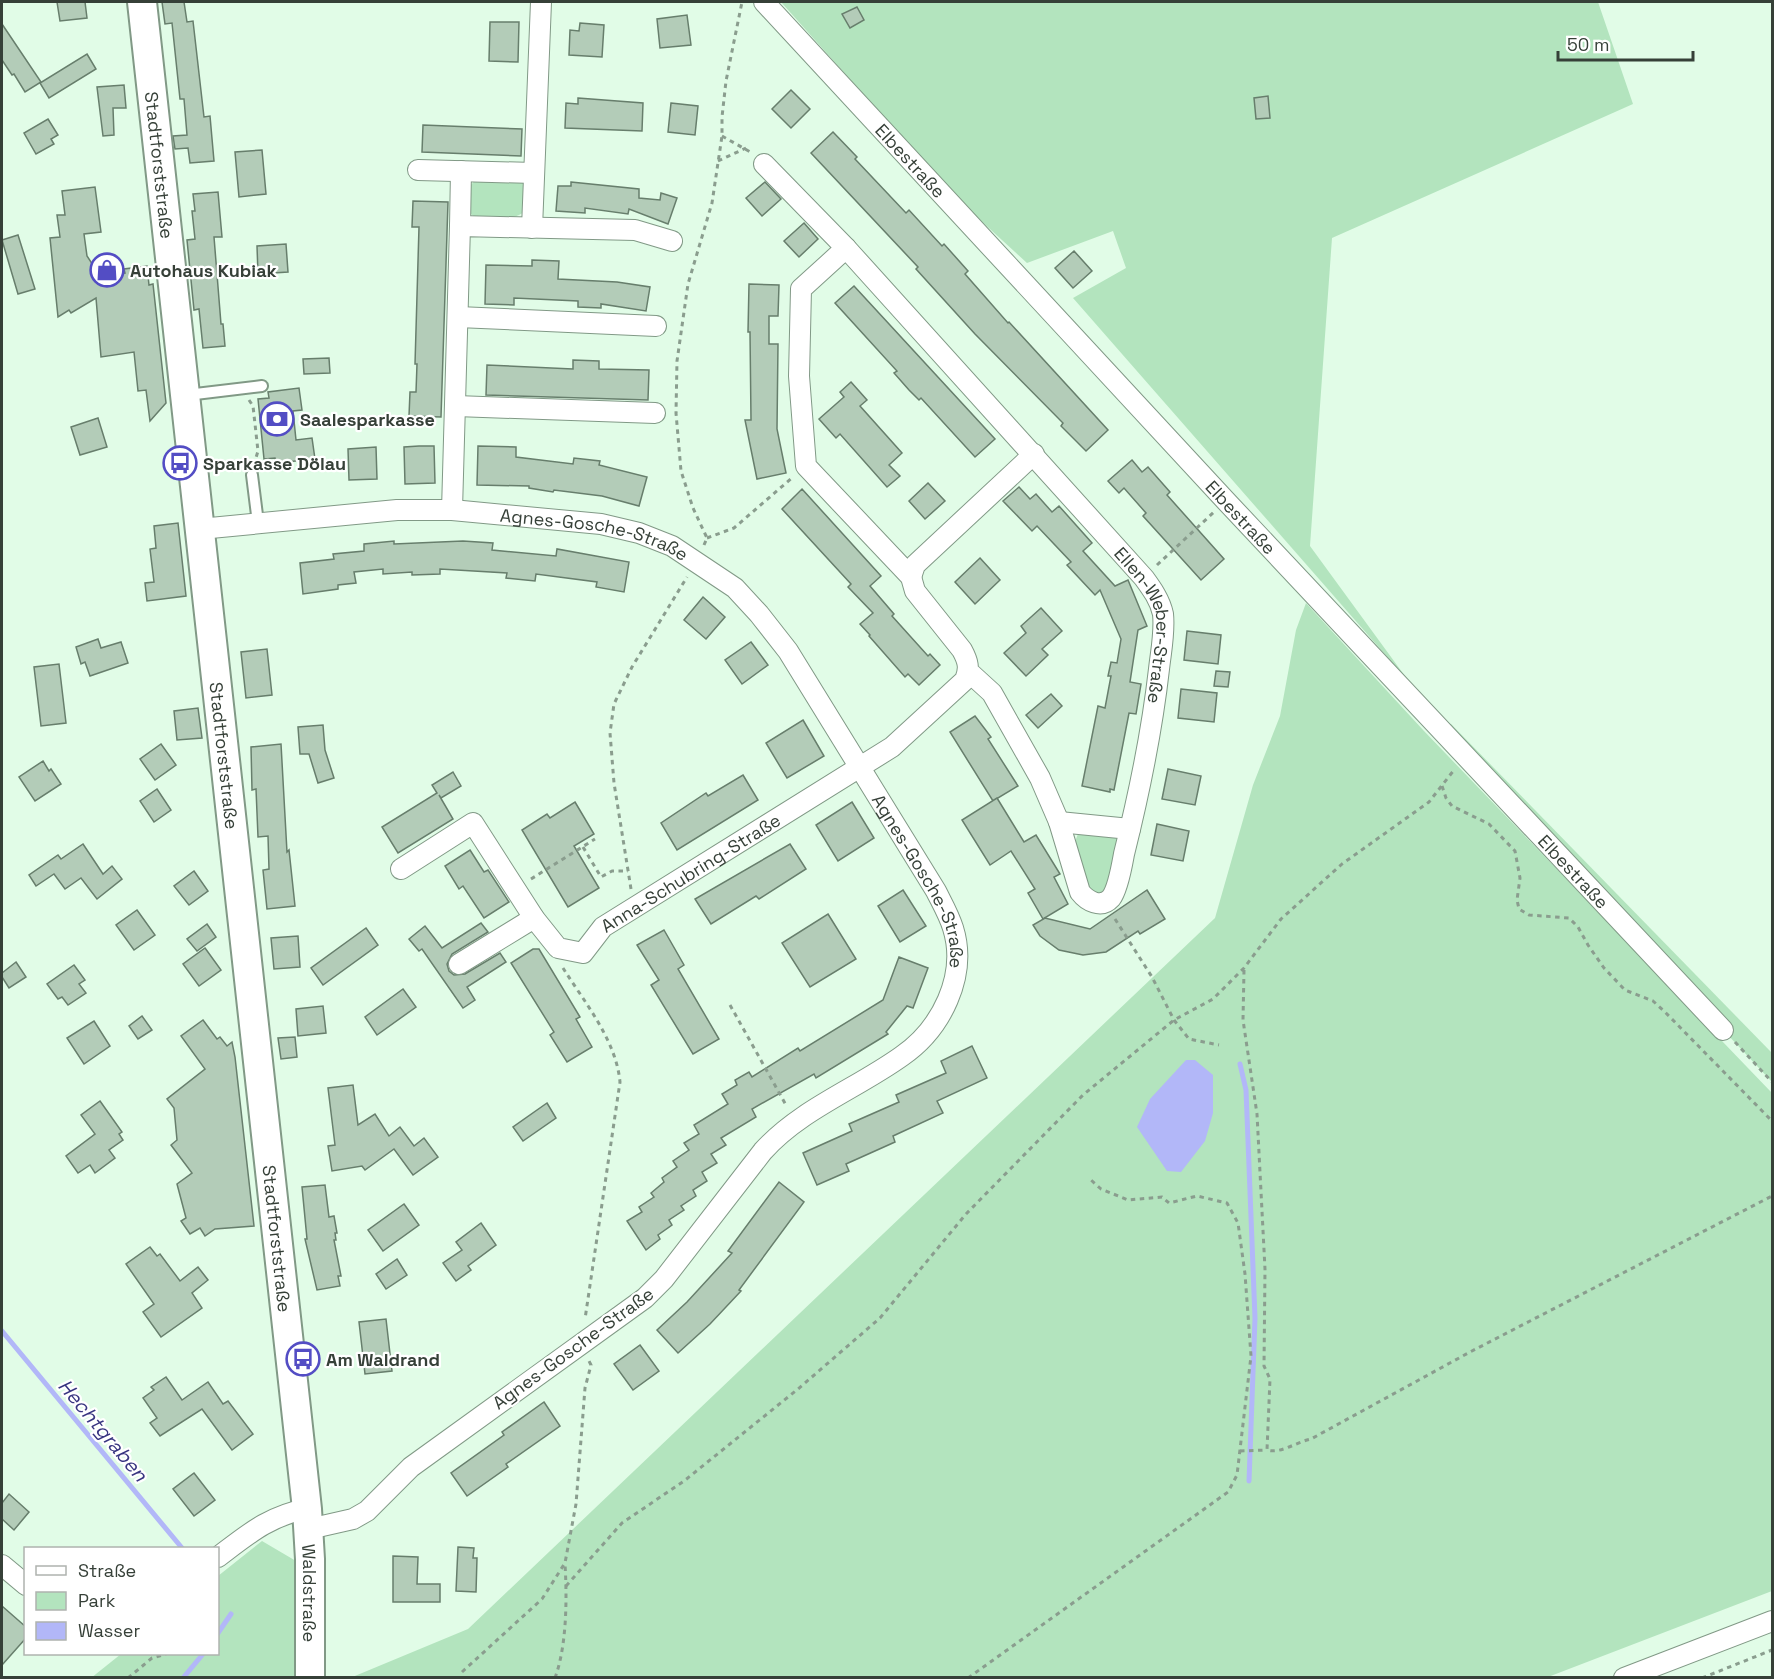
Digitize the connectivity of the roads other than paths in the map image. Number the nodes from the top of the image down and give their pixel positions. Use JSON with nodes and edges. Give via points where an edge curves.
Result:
{"nodes":[{"id":1,"x":142,"y":2,"type":"edge"},
{"id":2,"x":541,"y":2,"type":"edge"},
{"id":3,"x":764,"y":2,"type":"edge"},
{"id":4,"x":764,"y":164,"type":"road end"},
{"id":5,"x":418,"y":170,"type":"dead end"},
{"id":6,"x":461,"y":171,"type":"junction"},
{"id":7,"x":534,"y":172,"type":"junction"},
{"id":8,"x":460,"y":226,"type":"junction"},
{"id":9,"x":532,"y":228,"type":"junction"},
{"id":10,"x":672,"y":241,"type":"dead end"},
{"id":11,"x":846,"y":248,"type":"junction"},
{"id":12,"x":458,"y":317,"type":"junction"},
{"id":13,"x":656,"y":326,"type":"dead end"},
{"id":14,"x":262,"y":386,"type":"dead end"},
{"id":15,"x":186,"y":395,"type":"junction"},
{"id":16,"x":456,"y":406,"type":"junction"},
{"id":17,"x":655,"y":413,"type":"dead end"},
{"id":18,"x":1034,"y":454,"type":"junction"},
{"id":19,"x":252,"y":475,"type":"road end"},
{"id":20,"x":452,"y":510,"type":"junction"},
{"id":21,"x":258,"y":523,"type":"junction"},
{"id":22,"x":200,"y":529,"type":"junction"},
{"id":23,"x":911,"y":577,"type":"junction"},
{"id":24,"x":969,"y":672,"type":"junction"},
{"id":25,"x":859,"y":767,"type":"junction"},
{"id":26,"x":1059,"y":822,"type":"junction"},
{"id":27,"x":1130,"y":830,"type":"junction"},
{"id":28,"x":401,"y":869,"type":"dead end"},
{"id":29,"x":534,"y":918,"type":"junction"},
{"id":30,"x":459,"y":964,"type":"dead end"},
{"id":31,"x":1723,"y":1030,"type":"road end"},
{"id":32,"x":308,"y":1519,"type":"junction"},
{"id":33,"x":219,"y":1556,"type":"edge"},
{"id":34,"x":2,"y":1565,"type":"edge"},
{"id":35,"x":24,"y":1583,"type":"edge"},
{"id":36,"x":1773,"y":1621,"type":"edge"},
{"id":37,"x":1650,"y":1673,"type":"edge"},
{"id":38,"x":310,"y":1677,"type":"edge"},
{"id":39,"x":1624,"y":1677,"type":"edge"}],
"edges":[{"from":1,"to":15,"type":"main road","name":"Stadtforststraße"},
{"from":2,"to":7,"type":"street"},
{"from":3,"to":31,"type":"street","name":"Elbestraße"},
{"from":4,"to":11,"type":"street","name":"Ellen-Weber-Straße"},
{"from":5,"to":6,"type":"street"},
{"from":6,"to":7,"type":"street"},
{"from":6,"to":8,"type":"street"},
{"from":7,"to":9,"type":"street"},
{"from":8,"to":9,"type":"street"},
{"from":8,"to":12,"type":"street"},
{"from":9,"to":10,"type":"street","via":[[635,230]]},
{"from":11,"to":18,"type":"street","name":"Ellen-Weber-Straße"},
{"from":11,"to":23,"type":"street","via":[[801,289],[799,376],[806,466]]},
{"from":12,"to":13,"type":"street"},
{"from":12,"to":16,"type":"street"},
{"from":14,"to":15,"type":"lane"},
{"from":15,"to":22,"type":"main road","name":"Stadtforststraße"},
{"from":16,"to":17,"type":"street"},
{"from":16,"to":20,"type":"street"},
{"from":18,"to":23,"type":"street","via":[[915,565]]},
{"from":18,"to":27,"type":"street","name":"Ellen-Weber-Straße","via":[[1144,578],[1162,613],[1164,633],[1156,699]]},
{"from":19,"to":21,"type":"lane"},
{"from":20,"to":21,"type":"street","name":"Agnes-Gosche-Straße","via":[[397,510]]},
{"from":20,"to":25,"type":"street","name":"Agnes-Gosche-Straße","via":[[601,524],[672,546],[735,588],[759,614],[788,651]]},
{"from":21,"to":22,"type":"street","name":"Agnes-Gosche-Straße"},
{"from":22,"to":32,"type":"main road","name":"Stadtforststraße"},
{"from":23,"to":24,"type":"street","via":[[915,591],[962,650]]},
{"from":24,"to":25,"type":"street","via":[[898,742]]},
{"from":24,"to":26,"type":"street","via":[[992,693],[1040,778]]},
{"from":25,"to":29,"type":"street","name":"Anna-Schubring-Straße","via":[[603,927],[583,953],[558,948]]},
{"from":25,"to":32,"type":"street","name":"Agnes-Gosche-Straße","via":[[946,910],[954,930],[957,950],[953,985],[933,1027],[902,1056],[779,1133],[645,1298],[411,1467],[367,1511],[353,1519]]},
{"from":26,"to":27,"type":"street"},
{"from":26,"to":27,"type":"street","name":"Ellen-Weber-Straße","via":[[1080,892],[1094,903],[1111,898]]},
{"from":28,"to":29,"type":"street","via":[[473,823]]},
{"from":29,"to":30,"type":"street"},
{"from":32,"to":33,"type":"street","via":[[288,1512]]},
{"from":32,"to":38,"type":"main road","name":"Waldstraße"},
{"from":34,"to":35,"type":"street"},
{"from":36,"to":37,"type":"street"},
{"from":37,"to":39,"type":"street"}]}
